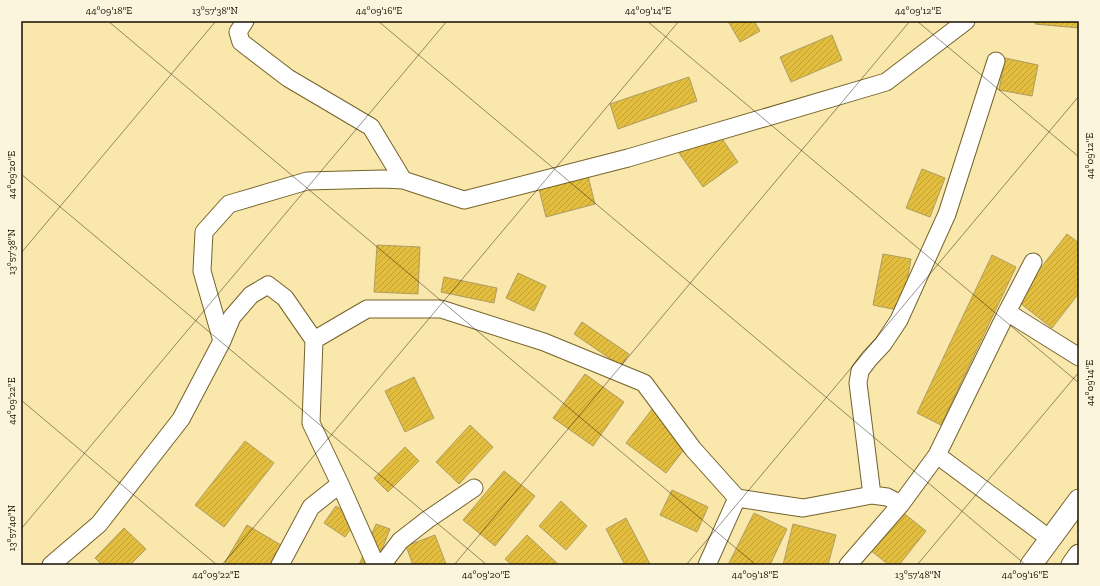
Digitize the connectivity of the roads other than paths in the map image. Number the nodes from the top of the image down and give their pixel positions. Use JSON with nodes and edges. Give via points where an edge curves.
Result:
{"nodes":[{"id":1,"x":245,"y":21,"type":"edge"},
{"id":2,"x":966,"y":21,"type":"edge"},
{"id":3,"x":996,"y":61,"type":"dead end"},
{"id":4,"x":403,"y":180,"type":"junction"},
{"id":5,"x":1033,"y":262,"type":"dead end"},
{"id":6,"x":1007,"y":312,"type":"junction"},
{"id":7,"x":314,"y":340,"type":"junction"},
{"id":8,"x":222,"y":341,"type":"junction"},
{"id":9,"x":1079,"y":357,"type":"edge"},
{"id":10,"x":937,"y":455,"type":"junction"},
{"id":11,"x":340,"y":484,"type":"junction"},
{"id":12,"x":474,"y":488,"type":"dead end"},
{"id":13,"x":872,"y":495,"type":"junction"},
{"id":14,"x":737,"y":498,"type":"junction"},
{"id":15,"x":1079,"y":500,"type":"edge"},
{"id":16,"x":901,"y":504,"type":"junction"},
{"id":17,"x":1050,"y":539,"type":"junction"},
{"id":18,"x":1079,"y":555,"type":"edge"},
{"id":19,"x":51,"y":565,"type":"edge"},
{"id":20,"x":280,"y":565,"type":"edge"},
{"id":21,"x":376,"y":565,"type":"edge"},
{"id":22,"x":382,"y":565,"type":"edge"},
{"id":23,"x":707,"y":565,"type":"edge"},
{"id":24,"x":848,"y":565,"type":"edge"},
{"id":25,"x":1031,"y":565,"type":"edge"},
{"id":26,"x":1072,"y":565,"type":"edge"}],
"edges":[{"from":1,"to":4,"type":"street","via":[[238,32],[241,42],[288,78],[371,127]]},
{"from":2,"to":4,"type":"street","via":[[886,82],[628,158],[464,200]]},
{"from":3,"to":13,"type":"street","via":[[947,214],[899,320],[860,371],[858,383]]},
{"from":4,"to":8,"type":"street","via":[[307,181],[229,204],[204,232],[202,271]]},
{"from":5,"to":6,"type":"street"},
{"from":6,"to":9,"type":"street"},
{"from":6,"to":10,"type":"street"},
{"from":7,"to":8,"type":"street","via":[[285,298],[268,285],[251,295],[232,317]]},
{"from":7,"to":11,"type":"street","via":[[311,424]]},
{"from":7,"to":14,"type":"street","via":[[367,309],[441,309],[544,342],[644,383],[693,449]]},
{"from":8,"to":19,"type":"street","via":[[181,419],[99,524]]},
{"from":10,"to":16,"type":"street"},
{"from":10,"to":17,"type":"street"},
{"from":11,"to":20,"type":"street","via":[[311,507]]},
{"from":11,"to":21,"type":"street"},
{"from":12,"to":22,"type":"street","via":[[400,541]]},
{"from":13,"to":14,"type":"street","via":[[803,508]]},
{"from":13,"to":16,"type":"street","via":[[887,497]]},
{"from":14,"to":23,"type":"street"},
{"from":15,"to":17,"type":"street"},
{"from":16,"to":24,"type":"street"},
{"from":17,"to":25,"type":"street"},
{"from":18,"to":26,"type":"street"}]}
